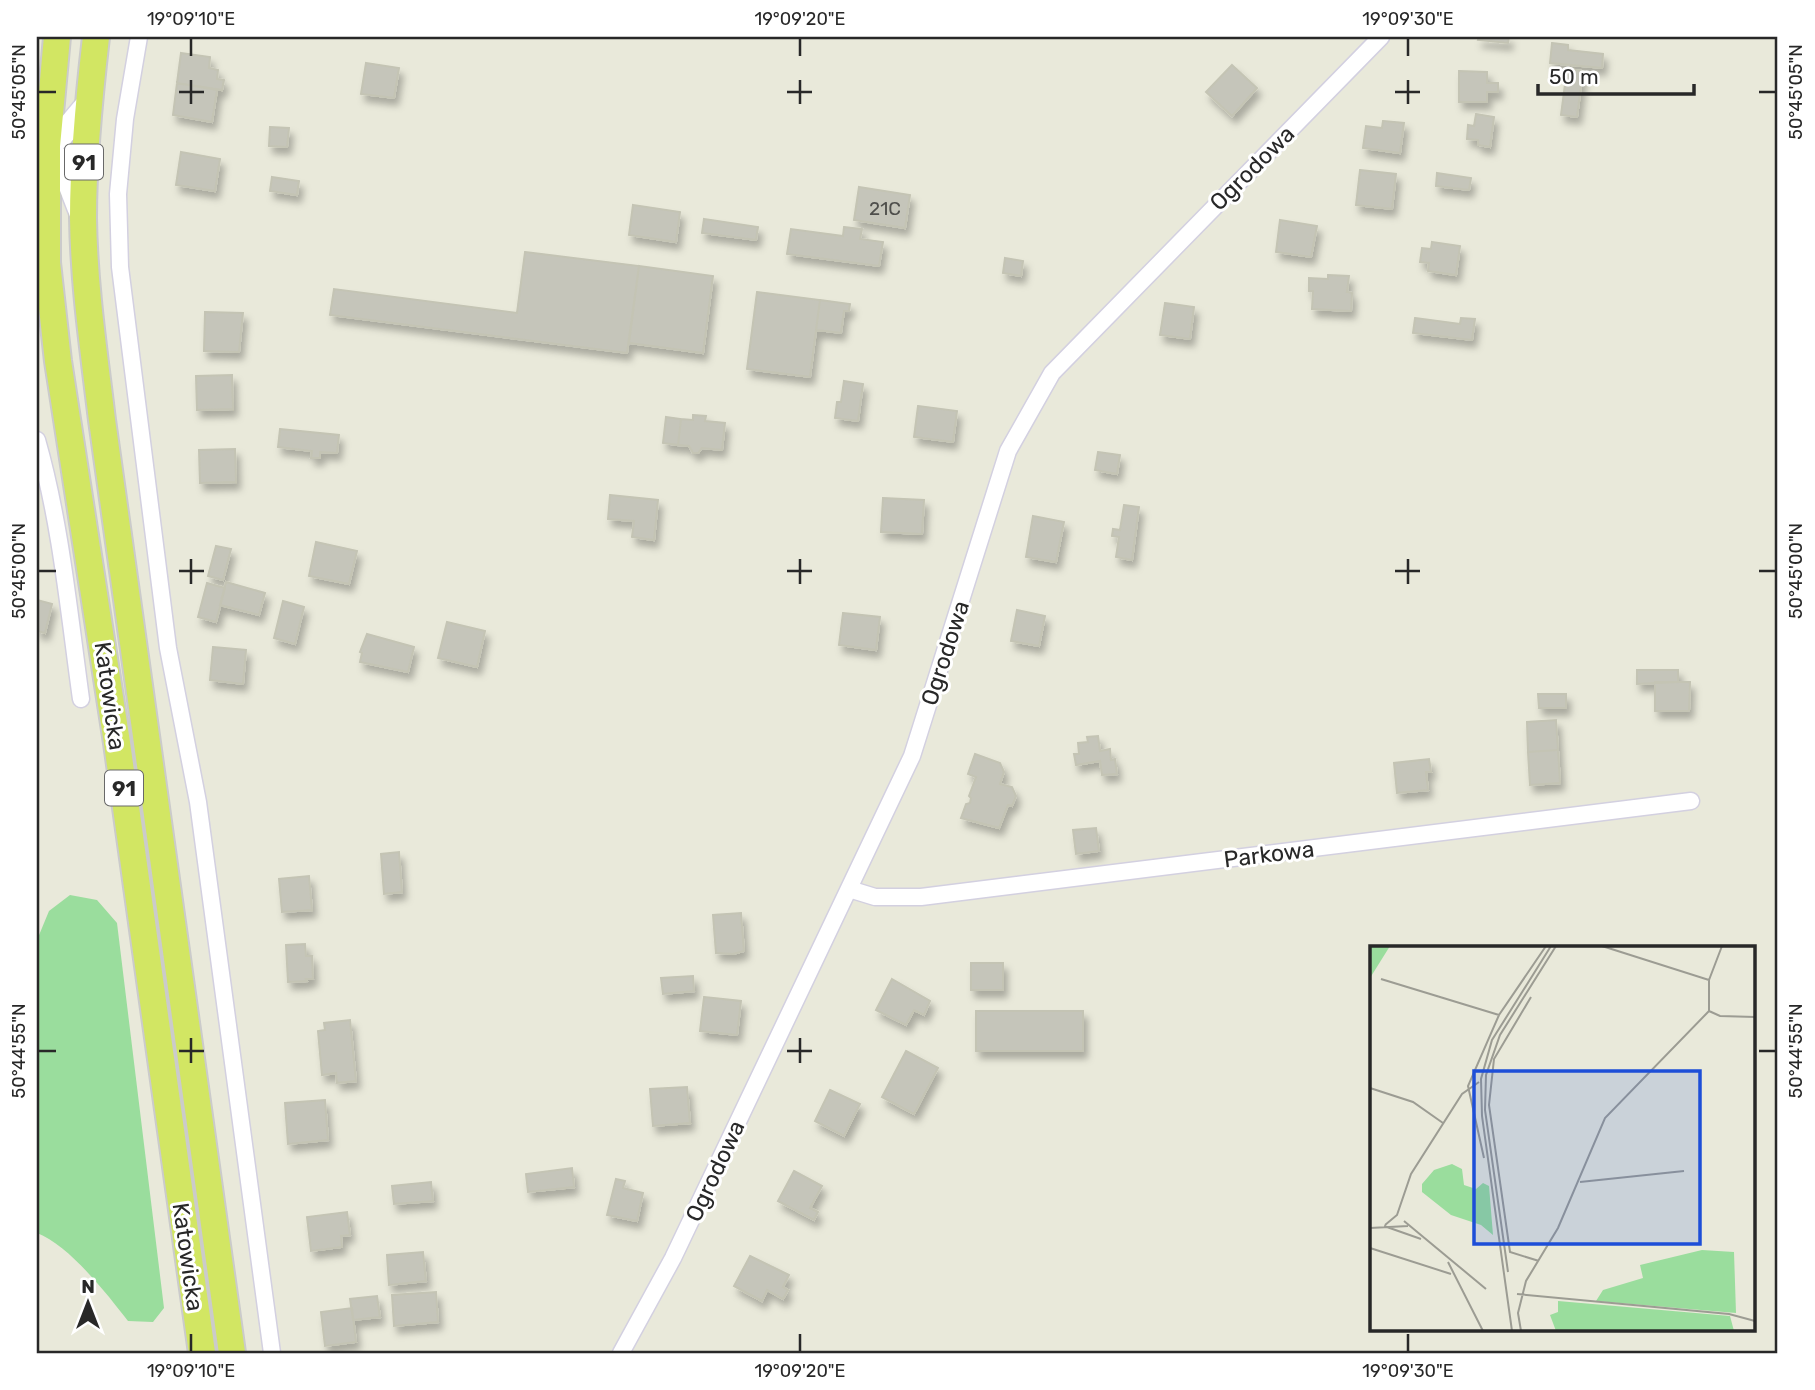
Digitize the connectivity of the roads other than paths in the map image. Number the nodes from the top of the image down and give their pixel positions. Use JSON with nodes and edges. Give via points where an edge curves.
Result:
{"nodes":[{"id":1,"x":57,"y":37,"type":"edge"},
{"id":2,"x":96,"y":37,"type":"edge"},
{"id":3,"x":139,"y":37,"type":"edge"},
{"id":4,"x":1381,"y":37,"type":"edge"},
{"id":5,"x":52,"y":65,"type":"junction"},
{"id":6,"x":37,"y":90,"type":"edge"},
{"id":7,"x":88,"y":105,"type":"junction"},
{"id":8,"x":40,"y":144,"type":"edge"},
{"id":9,"x":41,"y":217,"type":"edge"},
{"id":10,"x":83,"y":219,"type":"junction"},
{"id":11,"x":37,"y":440,"type":"edge"},
{"id":12,"x":81,"y":699,"type":"dead end"},
{"id":13,"x":1691,"y":800,"type":"dead end"},
{"id":14,"x":849,"y":889,"type":"junction"},
{"id":15,"x":202,"y":1353,"type":"edge"},
{"id":16,"x":232,"y":1353,"type":"edge"},
{"id":17,"x":272,"y":1353,"type":"edge"},
{"id":18,"x":621,"y":1353,"type":"edge"}],
"edges":[{"from":1,"to":5,"type":"main road","name":"Katowicka","number":"91"},
{"from":2,"to":7,"type":"main road","name":"Katowicka","number":"91"},
{"from":3,"to":17,"type":"street","via":[[118,194],[120,267],[169,648],[198,802]]},
{"from":4,"to":14,"type":"street","name":"Ogrodowa","via":[[1052,373],[1009,451],[912,756]]},
{"from":5,"to":6,"type":"street"},
{"from":5,"to":8,"type":"main road","name":"Katowicka","number":"91"},
{"from":7,"to":8,"type":"street","via":[[61,136]]},
{"from":7,"to":10,"type":"main road","name":"Katowicka","number":"91"},
{"from":8,"to":9,"type":"main road","name":"Katowicka","number":"91"},
{"from":8,"to":10,"type":"street","via":[[62,164]]},
{"from":9,"to":15,"type":"main road","name":"Katowicka","number":"91"},
{"from":10,"to":16,"type":"main road","name":"Katowicka","number":"91","via":[[102,420]]},
{"from":11,"to":12,"type":"street","via":[[57,532]]},
{"from":13,"to":14,"type":"street","name":"Parkowa","via":[[921,897],[875,897]]},
{"from":14,"to":18,"type":"street","name":"Ogrodowa","via":[[673,1258]]}]}
